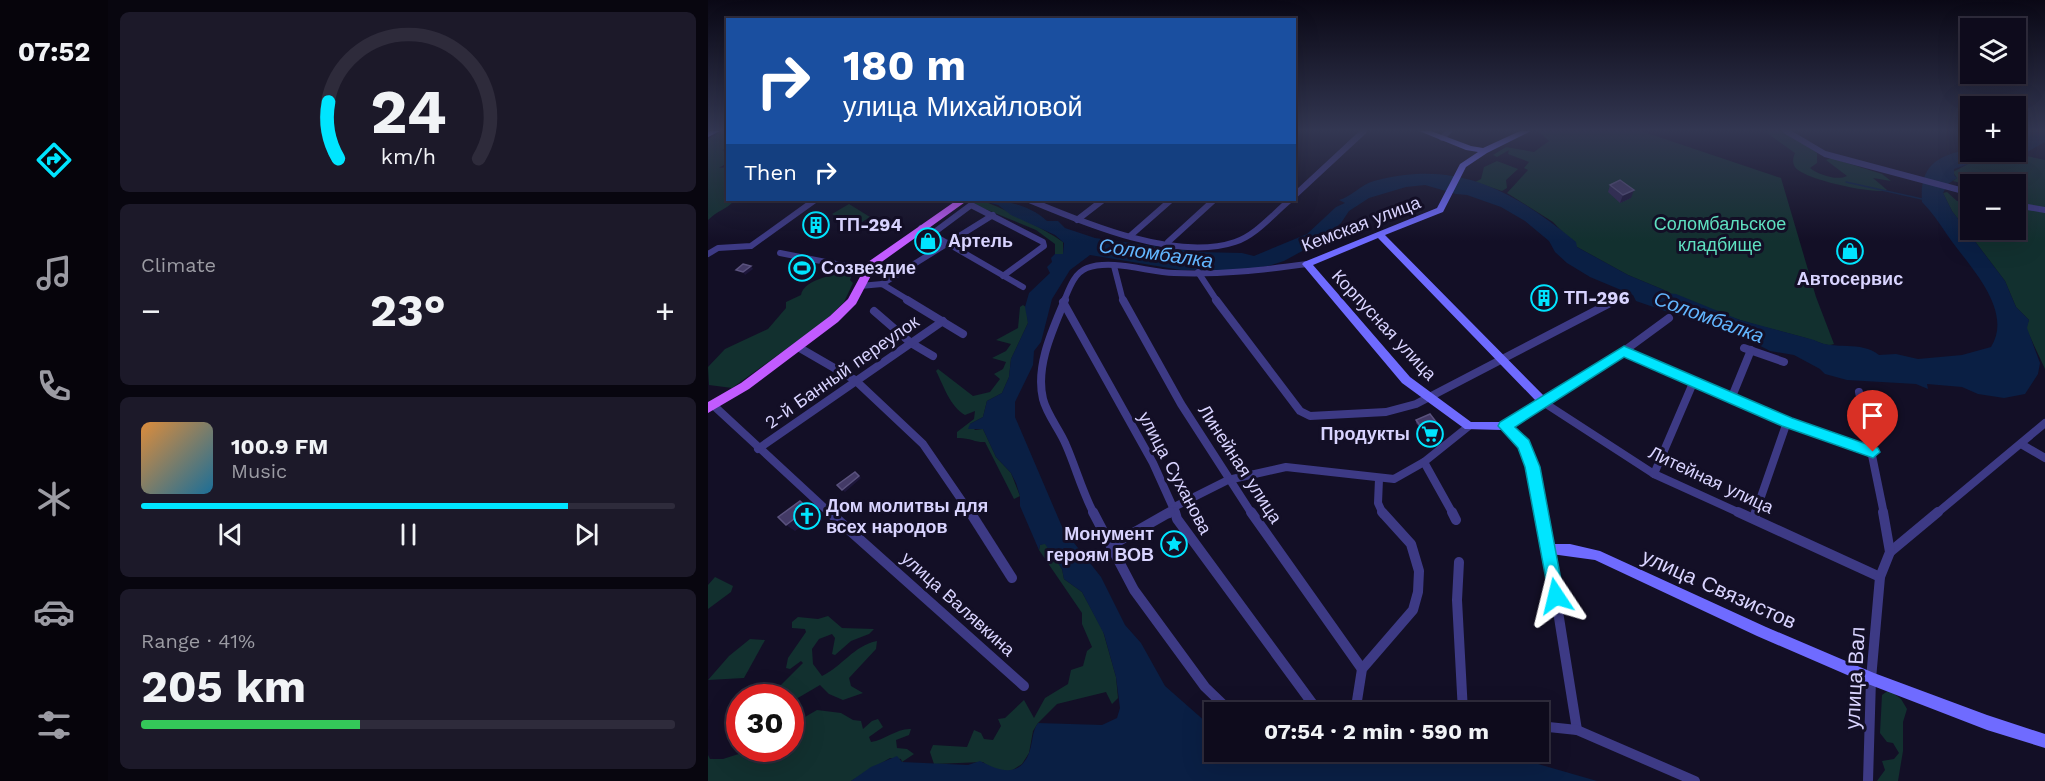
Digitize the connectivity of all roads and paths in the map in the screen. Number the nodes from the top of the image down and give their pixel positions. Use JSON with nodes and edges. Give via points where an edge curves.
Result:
{"nodes":[{"id":1,"x":1325,"y":167,"type":"edge"},
{"id":2,"x":1464,"y":167,"type":"edge"},
{"id":3,"x":1873,"y":167,"type":"edge"},
{"id":4,"x":1960,"y":190,"type":"edge"},
{"id":5,"x":1296,"y":194,"type":"edge"},
{"id":6,"x":814,"y":201,"type":"edge"},
{"id":7,"x":962,"y":201,"type":"edge"},
{"id":8,"x":1031,"y":201,"type":"edge"},
{"id":9,"x":1102,"y":201,"type":"edge"},
{"id":10,"x":1170,"y":201,"type":"edge"},
{"id":11,"x":1213,"y":201,"type":"edge"},
{"id":12,"x":1289,"y":201,"type":"edge"},
{"id":13,"x":2026,"y":207,"type":"edge"},
{"id":14,"x":2045,"y":210,"type":"edge"},
{"id":15,"x":993,"y":214,"type":"junction"},
{"id":16,"x":1077,"y":220,"type":"junction"},
{"id":17,"x":921,"y":228,"type":"junction"},
{"id":18,"x":932,"y":234,"type":"junction"},
{"id":19,"x":1380,"y":235,"type":"junction"},
{"id":20,"x":1130,"y":236,"type":"junction"},
{"id":21,"x":1168,"y":242,"type":"junction"},
{"id":22,"x":950,"y":244,"type":"junction"},
{"id":23,"x":780,"y":253,"type":"dead end"},
{"id":24,"x":708,"y":254,"type":"edge"},
{"id":25,"x":1307,"y":264,"type":"junction"},
{"id":26,"x":1114,"y":266,"type":"junction"},
{"id":27,"x":867,"y":270,"type":"junction"},
{"id":28,"x":1198,"y":272,"type":"junction"},
{"id":29,"x":1003,"y":276,"type":"junction"},
{"id":30,"x":882,"y":284,"type":"junction"},
{"id":31,"x":860,"y":286,"type":"junction"},
{"id":32,"x":1023,"y":287,"type":"dead end"},
{"id":33,"x":1625,"y":298,"type":"dead end"},
{"id":34,"x":1063,"y":302,"type":"junction"},
{"id":35,"x":874,"y":311,"type":"dead end"},
{"id":36,"x":1668,"y":318,"type":"dead end"},
{"id":37,"x":943,"y":321,"type":"junction"},
{"id":38,"x":963,"y":334,"type":"dead end"},
{"id":39,"x":910,"y":343,"type":"junction"},
{"id":40,"x":798,"y":347,"type":"junction"},
{"id":41,"x":1624,"y":351,"type":"junction"},
{"id":42,"x":933,"y":356,"type":"dead end"},
{"id":43,"x":1502,"y":360,"type":"junction"},
{"id":44,"x":1784,"y":362,"type":"dead end"},
{"id":45,"x":855,"y":380,"type":"junction"},
{"id":46,"x":1693,"y":383,"type":"junction"},
{"id":47,"x":1859,"y":392,"type":"dead end"},
{"id":48,"x":1430,"y":399,"type":"junction"},
{"id":49,"x":1731,"y":399,"type":"junction"},
{"id":50,"x":1543,"y":402,"type":"junction"},
{"id":51,"x":709,"y":406,"type":"edge"},
{"id":52,"x":1787,"y":422,"type":"junction"},
{"id":53,"x":2045,"y":423,"type":"edge"},
{"id":54,"x":1469,"y":426,"type":"junction"},
{"id":55,"x":1505,"y":426,"type":"junction"},
{"id":56,"x":2022,"y":444,"type":"junction"},
{"id":57,"x":758,"y":449,"type":"junction"},
{"id":58,"x":1873,"y":452,"type":"junction"},
{"id":59,"x":2045,"y":458,"type":"edge"},
{"id":60,"x":1424,"y":462,"type":"junction"},
{"id":61,"x":1654,"y":474,"type":"junction"},
{"id":62,"x":1379,"y":479,"type":"junction"},
{"id":63,"x":1228,"y":480,"type":"junction"},
{"id":64,"x":1174,"y":507,"type":"junction"},
{"id":65,"x":1754,"y":518,"type":"junction"},
{"id":66,"x":1456,"y":520,"type":"dead end"},
{"id":67,"x":1112,"y":545,"type":"junction"},
{"id":68,"x":1548,"y":549,"type":"junction"},
{"id":69,"x":1890,"y":552,"type":"junction"},
{"id":70,"x":1459,"y":562,"type":"dead end"},
{"id":71,"x":1880,"y":577,"type":"junction"},
{"id":72,"x":1012,"y":578,"type":"dead end"},
{"id":73,"x":1362,"y":669,"type":"junction"},
{"id":74,"x":1871,"y":680,"type":"junction"},
{"id":75,"x":1024,"y":686,"type":"dead end"},
{"id":76,"x":1221,"y":702,"type":"edge"},
{"id":77,"x":1312,"y":702,"type":"edge"},
{"id":78,"x":1357,"y":702,"type":"edge"},
{"id":79,"x":1462,"y":702,"type":"edge"},
{"id":80,"x":1549,"y":727,"type":"edge"},
{"id":81,"x":1577,"y":730,"type":"junction"},
{"id":82,"x":2045,"y":741,"type":"edge"},
{"id":83,"x":1695,"y":781,"type":"edge"},
{"id":84,"x":1868,"y":781,"type":"edge"}],
"edges":[{"from":1,"to":5,"type":"street"},
{"from":2,"to":19,"type":"street","name":"Кемская улица","via":[[1440,210]]},
{"from":3,"to":4,"type":"street"},
{"from":6,"to":24,"type":"street","via":[[751,246],[718,248]]},
{"from":7,"to":17,"type":"main road"},
{"from":8,"to":16,"type":"street"},
{"from":9,"to":16,"type":"street"},
{"from":10,"to":20,"type":"street"},
{"from":11,"to":21,"type":"street"},
{"from":12,"to":21,"type":"street","via":[[1237,241],[1199,245]]},
{"from":13,"to":14,"type":"street"},
{"from":15,"to":18,"type":"street","via":[[971,205]]},
{"from":15,"to":22,"type":"street"},
{"from":15,"to":29,"type":"street","via":[[1044,246]]},
{"from":16,"to":20,"type":"street"},
{"from":17,"to":18,"type":"street"},
{"from":17,"to":27,"type":"main road"},
{"from":18,"to":22,"type":"street"},
{"from":19,"to":25,"type":"street","name":"Кемская улица"},
{"from":19,"to":43,"type":"street","name":"Литейная улица"},
{"from":20,"to":21,"type":"street"},
{"from":22,"to":29,"type":"street"},
{"from":22,"to":30,"type":"street"},
{"from":23,"to":27,"type":"street"},
{"from":25,"to":28,"type":"street","name":"Кемская улица","via":[[1251,272]]},
{"from":25,"to":48,"type":"street","name":"Корпусная улица","via":[[1406,380]]},
{"from":26,"to":28,"type":"street","name":"Кемская улица"},
{"from":26,"to":34,"type":"street","name":"Кемская улица","via":[[1081,271]]},
{"from":26,"to":63,"type":"street","name":"Линейная улица","via":[[1114,279],[1147,346]]},
{"from":27,"to":31,"type":"main road"},
{"from":28,"to":48,"type":"street","via":[[1227,316],[1305,415],[1406,408]]},
{"from":29,"to":32,"type":"street"},
{"from":30,"to":31,"type":"street"},
{"from":30,"to":37,"type":"street"},
{"from":31,"to":40,"type":"main road","via":[[852,301]]},
{"from":33,"to":43,"type":"street"},
{"from":34,"to":64,"type":"street","name":"улица Суханова"},
{"from":34,"to":67,"type":"street","via":[[1042,371],[1043,399],[1066,445],[1082,492]]},
{"from":35,"to":39,"type":"street"},
{"from":36,"to":41,"type":"street"},
{"from":37,"to":38,"type":"street"},
{"from":37,"to":39,"type":"street","name":"2-й Банный переулок"},
{"from":39,"to":42,"type":"street"},
{"from":39,"to":45,"type":"street","name":"2-й Банный переулок"},
{"from":40,"to":45,"type":"street"},
{"from":40,"to":51,"type":"main road","via":[[736,392]]},
{"from":41,"to":46,"type":"street"},
{"from":41,"to":50,"type":"street"},
{"from":43,"to":48,"type":"street","via":[[1466,380],[1452,383]]},
{"from":43,"to":50,"type":"street","name":"Литейная улица"},
{"from":44,"to":49,"type":"street","via":[[1747,349]]},
{"from":45,"to":57,"type":"street","name":"2-й Банный переулок"},
{"from":45,"to":72,"type":"street","via":[[923,444]]},
{"from":46,"to":49,"type":"street"},
{"from":46,"to":61,"type":"street"},
{"from":47,"to":58,"type":"street"},
{"from":48,"to":54,"type":"street","name":"Корпусная улица"},
{"from":49,"to":52,"type":"street"},
{"from":50,"to":55,"type":"street"},
{"from":50,"to":61,"type":"street","name":"Литейная улица"},
{"from":51,"to":57,"type":"street","name":"улица Валявкина"},
{"from":52,"to":58,"type":"street"},
{"from":52,"to":65,"type":"street"},
{"from":53,"to":56,"type":"street"},
{"from":54,"to":55,"type":"street"},
{"from":54,"to":60,"type":"street"},
{"from":55,"to":68,"type":"street","via":[[1524,444],[1533,467]]},
{"from":56,"to":59,"type":"street"},
{"from":56,"to":69,"type":"street"},
{"from":57,"to":75,"type":"street","name":"улица Валявкина"},
{"from":58,"to":69,"type":"street"},
{"from":60,"to":62,"type":"street","via":[[1402,476]]},
{"from":60,"to":66,"type":"street"},
{"from":61,"to":65,"type":"street","name":"Литейная улица"},
{"from":62,"to":63,"type":"street","via":[[1286,467]]},
{"from":62,"to":73,"type":"street","via":[[1378,503],[1382,513],[1411,544],[1416,556],[1418,592],[1413,610]]},
{"from":63,"to":64,"type":"street"},
{"from":63,"to":73,"type":"street","name":"Линейная улица"},
{"from":64,"to":67,"type":"street","via":[[1168,515]]},
{"from":64,"to":77,"type":"street","name":"улица Суханова","via":[[1177,519],[1202,555]]},
{"from":65,"to":71,"type":"street","name":"Литейная улица"},
{"from":67,"to":76,"type":"street","via":[[1134,590],[1205,687]]},
{"from":68,"to":74,"type":"street","name":"улица Связистов","via":[[1596,555]]},
{"from":68,"to":81,"type":"street"},
{"from":69,"to":71,"type":"street"},
{"from":70,"to":79,"type":"street"},
{"from":71,"to":74,"type":"street","name":"улица Вал"},
{"from":73,"to":78,"type":"street"},
{"from":74,"to":82,"type":"street","name":"улица Связистов"},
{"from":74,"to":84,"type":"street","name":"улица Вал"},
{"from":80,"to":81,"type":"street"},
{"from":81,"to":83,"type":"street"}]}
